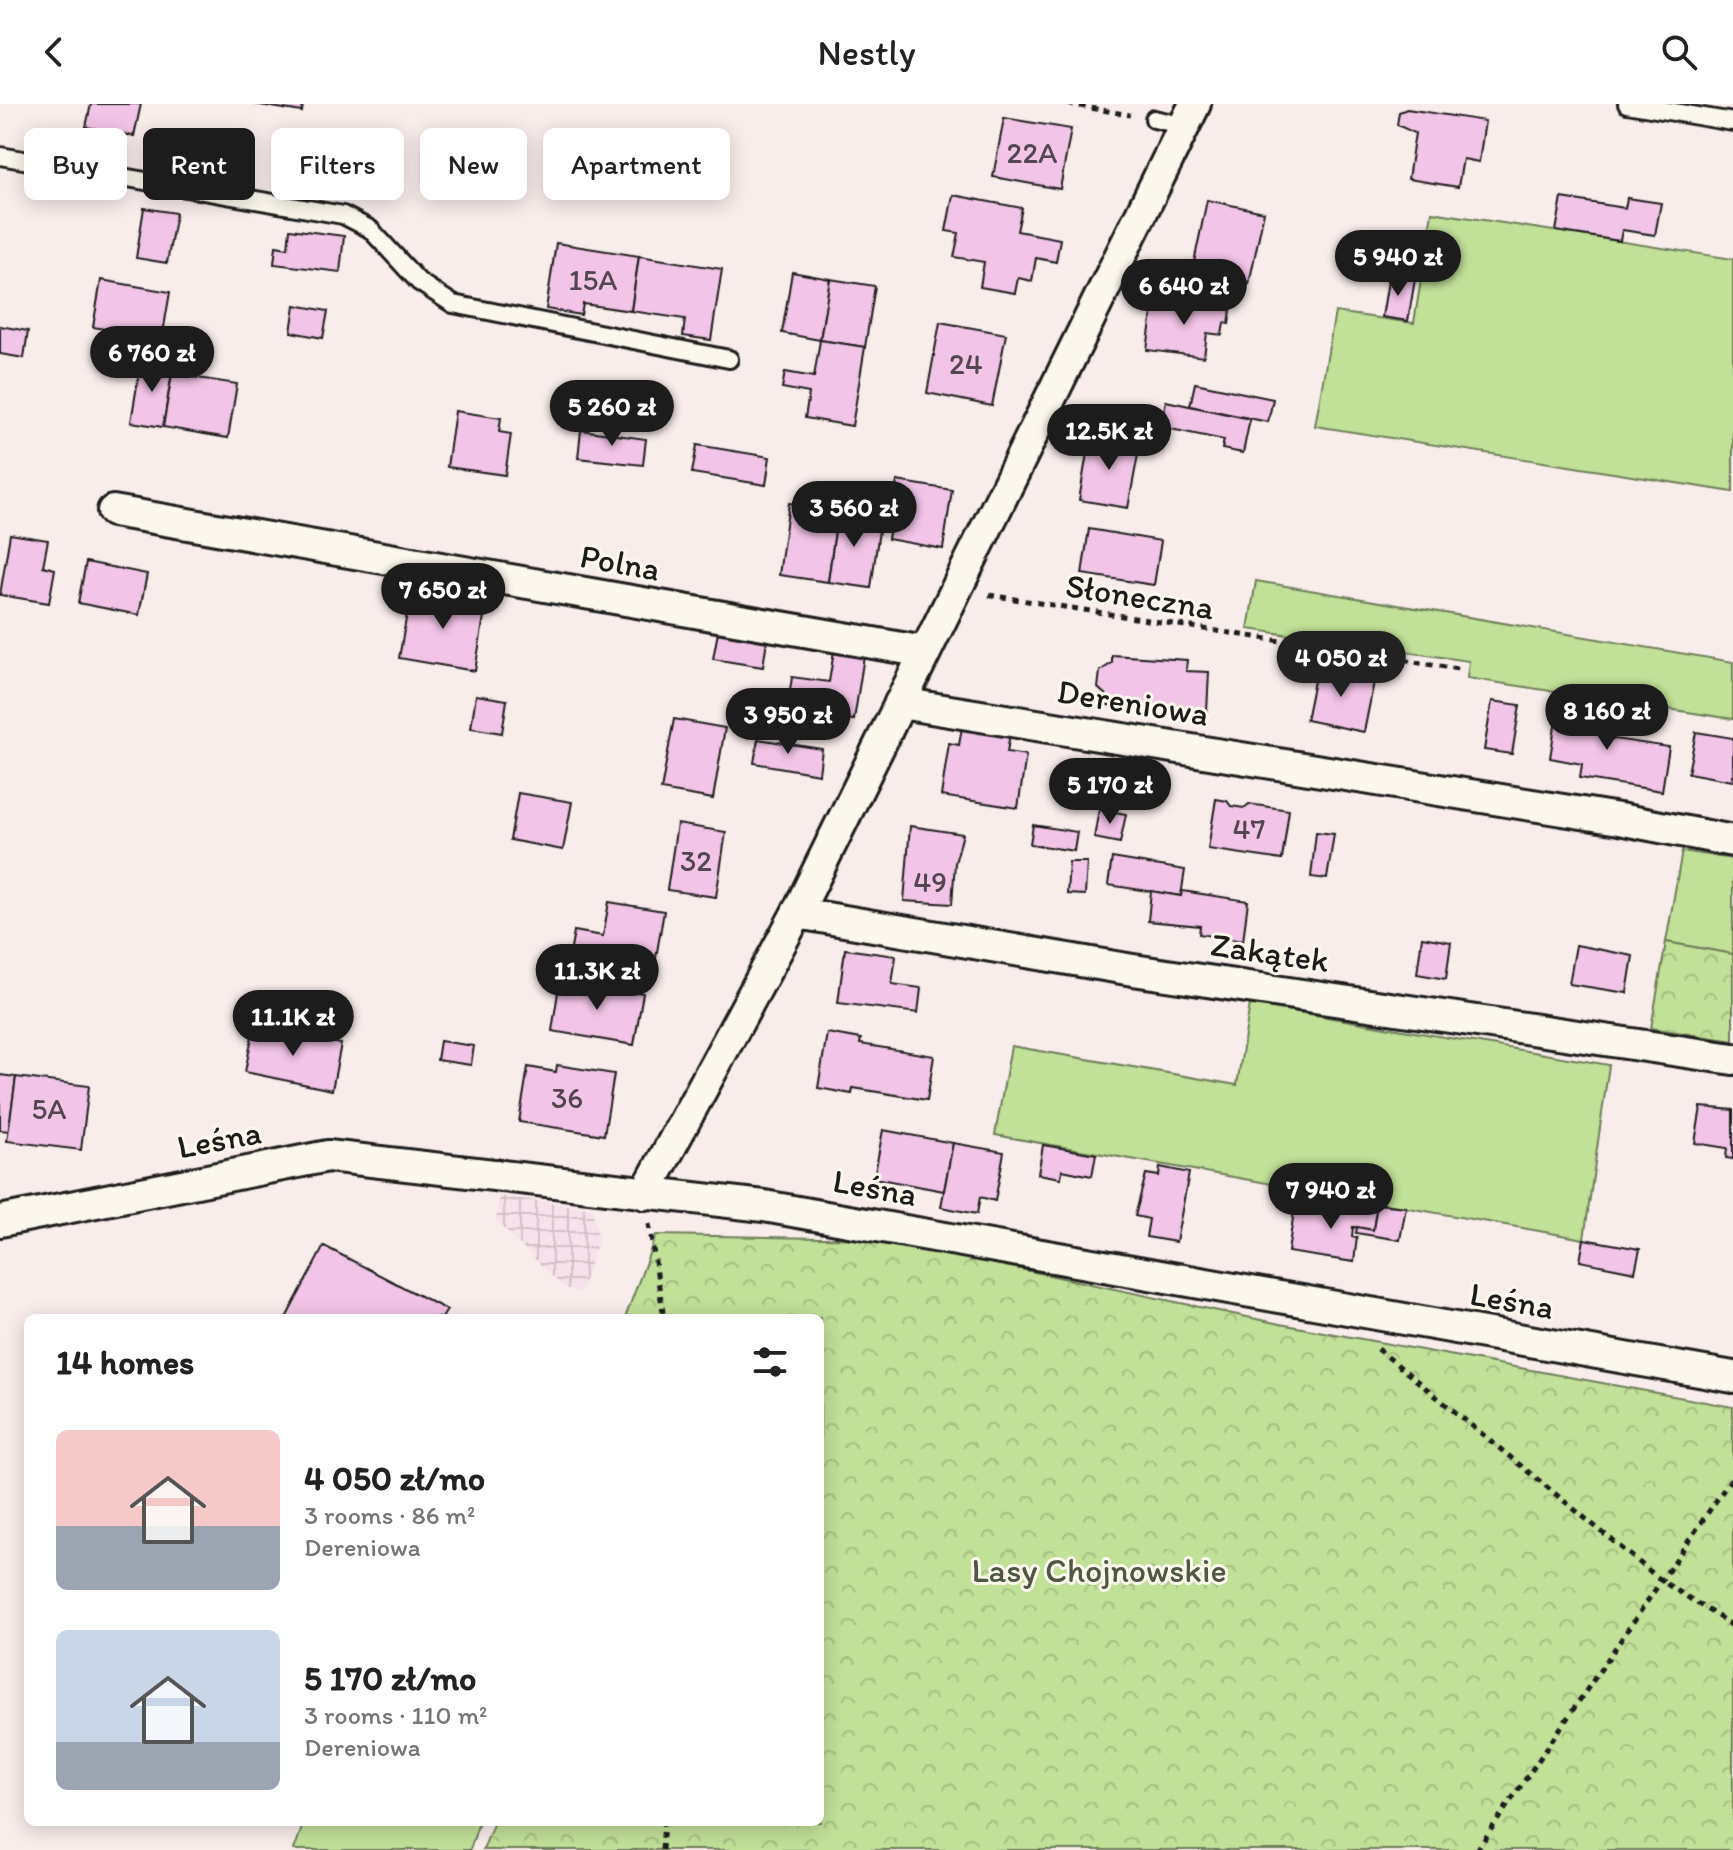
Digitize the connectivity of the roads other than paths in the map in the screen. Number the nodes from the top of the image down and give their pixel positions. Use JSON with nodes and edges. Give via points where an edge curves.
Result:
{"nodes":[{"id":1,"x":1627,"y":104,"type":"edge"},
{"id":2,"x":1190,"y":115,"type":"edge"},
{"id":3,"x":1154,"y":119,"type":"road end"},
{"id":4,"x":1733,"y":122,"type":"edge"},
{"id":5,"x":0,"y":156,"type":"edge"},
{"id":6,"x":729,"y":359,"type":"dead end"},
{"id":7,"x":113,"y":511,"type":"dead end"},
{"id":8,"x":925,"y":652,"type":"junction"},
{"id":9,"x":900,"y":703,"type":"junction"},
{"id":10,"x":1733,"y":841,"type":"edge"},
{"id":11,"x":797,"y":913,"type":"junction"},
{"id":12,"x":1733,"y":1059,"type":"edge"},
{"id":13,"x":645,"y":1194,"type":"junction"},
{"id":14,"x":0,"y":1221,"type":"edge"},
{"id":15,"x":1733,"y":1377,"type":"edge"}],
"edges":[{"from":1,"to":4,"type":"lane"},
{"from":2,"to":3,"type":"lane"},
{"from":2,"to":8,"type":"street"},
{"from":5,"to":6,"type":"lane","via":[[343,215],[370,229],[419,282],[453,304]]},
{"from":7,"to":8,"type":"street","name":"Polna"},
{"from":8,"to":9,"type":"street"},
{"from":9,"to":10,"type":"street","name":"Dereniowa"},
{"from":9,"to":11,"type":"street"},
{"from":11,"to":12,"type":"street","name":"Zakątek","via":[[1133,970]]},
{"from":11,"to":13,"type":"street"},
{"from":13,"to":14,"type":"street","name":"Leśna","via":[[328,1156]]},
{"from":13,"to":15,"type":"street","name":"Leśna","via":[[764,1206]]}]}
